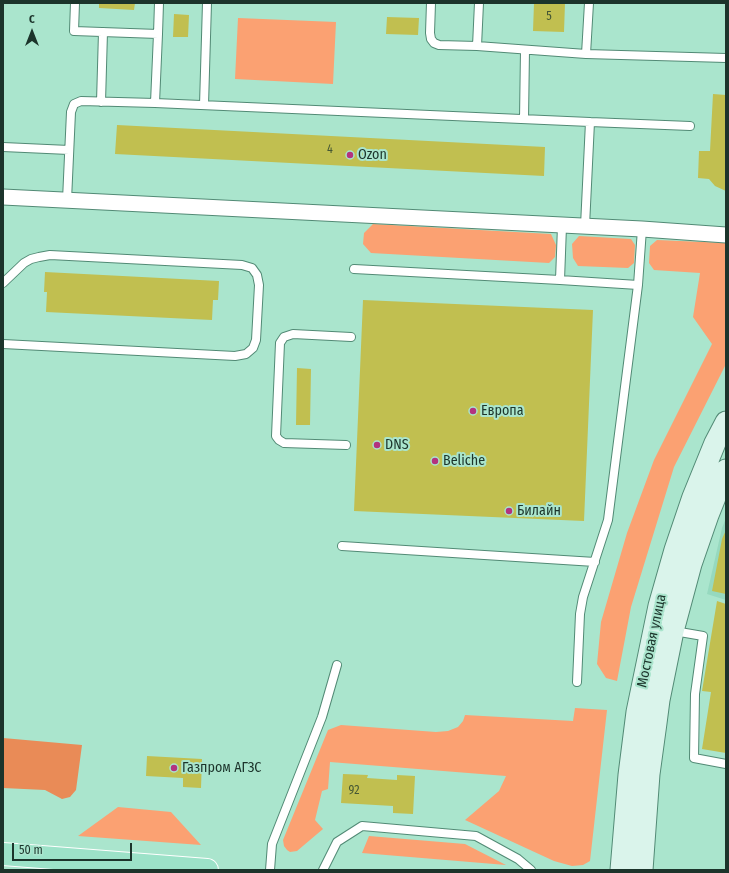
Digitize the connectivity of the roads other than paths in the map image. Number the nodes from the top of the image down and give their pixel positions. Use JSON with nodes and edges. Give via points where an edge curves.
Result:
{"nodes":[{"id":1,"x":75,"y":3,"type":"edge"},
{"id":2,"x":160,"y":3,"type":"edge"},
{"id":3,"x":207,"y":3,"type":"edge"},
{"id":4,"x":431,"y":3,"type":"edge"},
{"id":5,"x":479,"y":3,"type":"edge"},
{"id":6,"x":589,"y":3,"type":"edge"},
{"id":7,"x":103,"y":32,"type":"junction"},
{"id":8,"x":158,"y":34,"type":"junction"},
{"id":9,"x":477,"y":46,"type":"junction"},
{"id":10,"x":525,"y":50,"type":"junction"},
{"id":11,"x":586,"y":54,"type":"junction"},
{"id":12,"x":726,"y":58,"type":"edge"},
{"id":13,"x":101,"y":102,"type":"junction"},
{"id":14,"x":155,"y":103,"type":"junction"},
{"id":15,"x":204,"y":105,"type":"junction"},
{"id":16,"x":524,"y":119,"type":"junction"},
{"id":17,"x":590,"y":122,"type":"junction"},
{"id":18,"x":690,"y":126,"type":"dead end"},
{"id":19,"x":3,"y":147,"type":"edge"},
{"id":20,"x":69,"y":150,"type":"junction"},
{"id":21,"x":3,"y":196,"type":"edge"},
{"id":22,"x":67,"y":200,"type":"junction"},
{"id":23,"x":562,"y":226,"type":"junction"},
{"id":24,"x":585,"y":226,"type":"junction"},
{"id":25,"x":642,"y":229,"type":"junction"},
{"id":26,"x":726,"y":234,"type":"edge"},
{"id":27,"x":354,"y":269,"type":"dead end"},
{"id":28,"x":560,"y":280,"type":"junction"},
{"id":29,"x":3,"y":284,"type":"edge"},
{"id":30,"x":638,"y":285,"type":"junction"},
{"id":31,"x":351,"y":337,"type":"dead end"},
{"id":32,"x":3,"y":344,"type":"edge"},
{"id":33,"x":726,"y":422,"type":"edge"},
{"id":34,"x":346,"y":445,"type":"dead end"},
{"id":35,"x":726,"y":470,"type":"edge"},
{"id":36,"x":342,"y":546,"type":"dead end"},
{"id":37,"x":595,"y":562,"type":"junction"},
{"id":38,"x":673,"y":630,"type":"junction"},
{"id":39,"x":337,"y":665,"type":"dead end"},
{"id":40,"x":577,"y":682,"type":"dead end"},
{"id":41,"x":726,"y":764,"type":"edge"},
{"id":42,"x":3,"y":854,"type":"edge"},
{"id":43,"x":109,"y":866,"type":"edge"},
{"id":44,"x":207,"y":870,"type":"edge"},
{"id":45,"x":270,"y":870,"type":"edge"},
{"id":46,"x":323,"y":870,"type":"edge"},
{"id":47,"x":531,"y":870,"type":"edge"},
{"id":48,"x":621,"y":870,"type":"edge"},
{"id":49,"x":642,"y":870,"type":"edge"}],
"edges":[{"from":1,"to":7,"type":"lane","via":[[74,31]]},
{"from":2,"to":8,"type":"lane"},
{"from":3,"to":15,"type":"lane"},
{"from":4,"to":9,"type":"lane","via":[[430,33],[434,43]]},
{"from":5,"to":9,"type":"lane"},
{"from":6,"to":11,"type":"lane"},
{"from":7,"to":8,"type":"lane"},
{"from":7,"to":13,"type":"lane"},
{"from":8,"to":14,"type":"lane"},
{"from":9,"to":10,"type":"lane"},
{"from":10,"to":11,"type":"lane"},
{"from":10,"to":16,"type":"lane"},
{"from":11,"to":12,"type":"lane"},
{"from":13,"to":14,"type":"lane"},
{"from":13,"to":20,"type":"lane","via":[[81,101],[74,104],[70,112]]},
{"from":14,"to":15,"type":"lane"},
{"from":15,"to":16,"type":"lane"},
{"from":16,"to":17,"type":"lane"},
{"from":17,"to":18,"type":"lane"},
{"from":17,"to":24,"type":"lane"},
{"from":19,"to":20,"type":"lane"},
{"from":20,"to":22,"type":"lane"},
{"from":21,"to":22,"type":"street"},
{"from":22,"to":23,"type":"street"},
{"from":23,"to":24,"type":"street"},
{"from":23,"to":28,"type":"lane"},
{"from":24,"to":25,"type":"street"},
{"from":25,"to":26,"type":"street"},
{"from":25,"to":30,"type":"lane"},
{"from":27,"to":28,"type":"lane"},
{"from":28,"to":30,"type":"lane"},
{"from":29,"to":32,"type":"lane","via":[[31,259],[50,255],[242,265],[252,268],[259,285],[256,340],[253,348],[246,354],[235,356]]},
{"from":30,"to":37,"type":"lane","via":[[608,520]]},
{"from":31,"to":34,"type":"lane","via":[[293,334],[280,343],[276,436],[284,443]]},
{"from":33,"to":48,"type":"main road","name":"Мостовая улица","via":[[692,497],[659,606],[637,712]]},
{"from":35,"to":38,"type":"main road","name":"Мостовая улица","via":[[691,564]]},
{"from":36,"to":37,"type":"lane"},
{"from":37,"to":40,"type":"lane","via":[[580,614]]},
{"from":38,"to":41,"type":"lane","via":[[703,636],[695,694],[694,758]]},
{"from":38,"to":49,"type":"main road","name":"Мостовая улица","via":[[659,700],[649,774]]},
{"from":39,"to":45,"type":"lane","via":[[322,717],[272,844]]},
{"from":42,"to":43,"type":"highway"},
{"from":43,"to":44,"type":"highway"},
{"from":46,"to":47,"type":"lane","via":[[337,842],[362,826],[476,836],[518,859]]}]}
